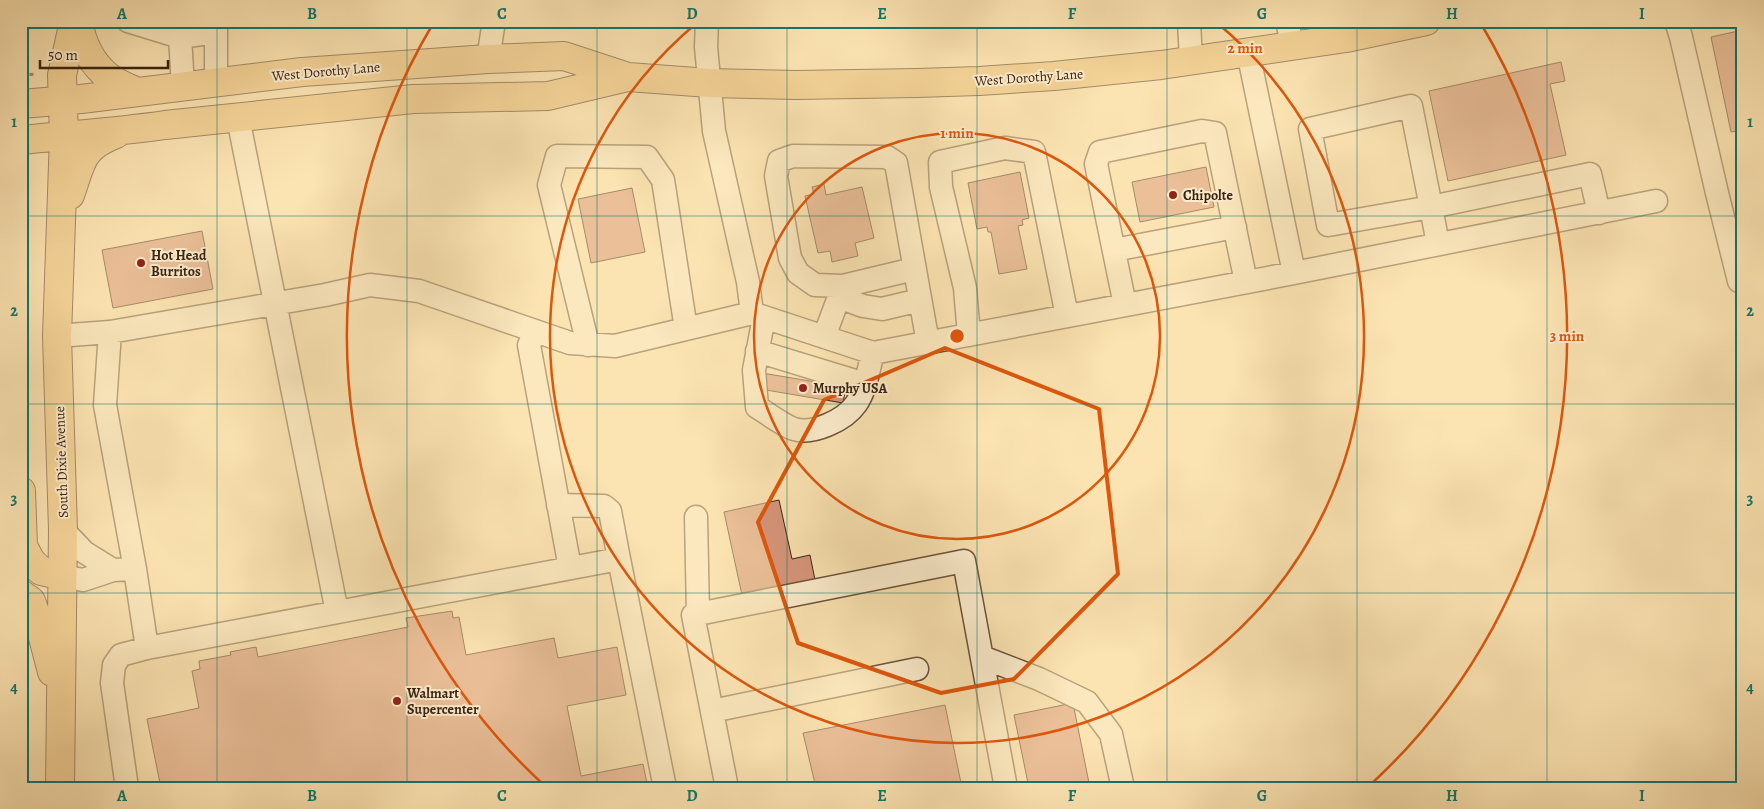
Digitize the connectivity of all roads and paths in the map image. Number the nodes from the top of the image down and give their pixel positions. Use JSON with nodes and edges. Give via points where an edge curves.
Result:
{"nodes":[{"id":1,"x":76,"y":21,"type":"edge"},
{"id":2,"x":128,"y":21,"type":"edge"},
{"id":3,"x":494,"y":21,"type":"edge"},
{"id":4,"x":707,"y":21,"type":"edge"},
{"id":5,"x":1190,"y":21,"type":"edge"},
{"id":6,"x":1426,"y":21,"type":"edge"},
{"id":7,"x":1676,"y":21,"type":"edge"},
{"id":8,"x":1389,"y":25,"type":"edge"},
{"id":9,"x":216,"y":27,"type":"edge"},
{"id":10,"x":1290,"y":33,"type":"edge"},
{"id":11,"x":180,"y":37,"type":"junction"},
{"id":12,"x":1248,"y":52,"type":"junction"},
{"id":13,"x":488,"y":59,"type":"junction"},
{"id":14,"x":1191,"y":60,"type":"junction"},
{"id":15,"x":36,"y":74,"type":"dead end"},
{"id":16,"x":23,"y":75,"type":"dead end"},
{"id":17,"x":628,"y":77,"type":"junction"},
{"id":18,"x":216,"y":82,"type":"junction"},
{"id":19,"x":709,"y":83,"type":"junction"},
{"id":20,"x":183,"y":86,"type":"junction"},
{"id":21,"x":138,"y":92,"type":"junction"},
{"id":22,"x":62,"y":101,"type":"junction"},
{"id":23,"x":21,"y":104,"type":"edge"},
{"id":24,"x":238,"y":118,"type":"junction"},
{"id":25,"x":125,"y":131,"type":"junction"},
{"id":26,"x":64,"y":136,"type":"junction"},
{"id":27,"x":21,"y":140,"type":"edge"},
{"id":28,"x":1656,"y":201,"type":"dead end"},
{"id":29,"x":1431,"y":207,"type":"junction"},
{"id":30,"x":1599,"y":213,"type":"junction"},
{"id":31,"x":61,"y":218,"type":"junction"},
{"id":32,"x":1235,"y":227,"type":"junction"},
{"id":33,"x":1438,"y":244,"type":"junction"},
{"id":34,"x":1114,"y":250,"type":"junction"},
{"id":35,"x":914,"y":269,"type":"junction"},
{"id":36,"x":1294,"y":273,"type":"junction"},
{"id":37,"x":1739,"y":281,"type":"dead end"},
{"id":38,"x":1246,"y":282,"type":"junction"},
{"id":39,"x":841,"y":292,"type":"junction"},
{"id":40,"x":920,"y":300,"type":"junction"},
{"id":41,"x":274,"y":304,"type":"junction"},
{"id":42,"x":1125,"y":305,"type":"junction"},
{"id":43,"x":758,"y":315,"type":"junction"},
{"id":44,"x":1068,"y":316,"type":"junction"},
{"id":45,"x":686,"y":329,"type":"junction"},
{"id":46,"x":110,"y":332,"type":"junction"},
{"id":47,"x":535,"y":332,"type":"junction"},
{"id":48,"x":969,"y":335,"type":"junction"},
{"id":49,"x":57,"y":336,"type":"junction"},
{"id":50,"x":824,"y":337,"type":"junction"},
{"id":51,"x":928,"y":342,"type":"junction"},
{"id":52,"x":588,"y":344,"type":"junction"},
{"id":53,"x":757,"y":351,"type":"junction"},
{"id":54,"x":873,"y":353,"type":"junction"},
{"id":55,"x":865,"y":384,"type":"junction"},
{"id":56,"x":21,"y":491,"type":"edge"},
{"id":57,"x":558,"y":505,"type":"junction"},
{"id":58,"x":696,"y":517,"type":"dead end"},
{"id":59,"x":63,"y":530,"type":"junction"},
{"id":60,"x":619,"y":559,"type":"junction"},
{"id":61,"x":570,"y":568,"type":"junction"},
{"id":62,"x":135,"y":569,"type":"junction"},
{"id":63,"x":113,"y":570,"type":"junction"},
{"id":64,"x":62,"y":576,"type":"junction"},
{"id":65,"x":21,"y":594,"type":"edge"},
{"id":66,"x":336,"y":612,"type":"junction"},
{"id":67,"x":698,"y":614,"type":"junction"},
{"id":68,"x":147,"y":648,"type":"junction"},
{"id":69,"x":982,"y":657,"type":"junction"},
{"id":70,"x":917,"y":669,"type":"dead end"},
{"id":71,"x":62,"y":702,"type":"junction"},
{"id":72,"x":712,"y":711,"type":"junction"},
{"id":73,"x":60,"y":788,"type":"edge"},
{"id":74,"x":127,"y":788,"type":"edge"},
{"id":75,"x":665,"y":788,"type":"edge"},
{"id":76,"x":727,"y":788,"type":"edge"},
{"id":77,"x":1006,"y":788,"type":"edge"},
{"id":78,"x":1123,"y":788,"type":"edge"}],
"edges":[{"from":1,"to":21,"type":"main road","via":[[86,51],[98,67],[111,79]]},
{"from":1,"to":22,"type":"main road","name":"South Dixie Avenue","via":[[62,75]]},
{"from":2,"to":11,"type":"street"},
{"from":3,"to":13,"type":"street"},
{"from":4,"to":19,"type":"street"},
{"from":5,"to":14,"type":"street"},
{"from":6,"to":8,"type":"main road","name":"West Dorothy Lane"},
{"from":7,"to":37,"type":"street"},
{"from":8,"to":10,"type":"main road","name":"West Dorothy Lane","via":[[1346,38]]},
{"from":9,"to":11,"type":"street"},
{"from":9,"to":18,"type":"street"},
{"from":10,"to":12,"type":"main road","name":"West Dorothy Lane"},
{"from":11,"to":20,"type":"street"},
{"from":12,"to":14,"type":"main road","name":"West Dorothy Lane"},
{"from":12,"to":36,"type":"street"},
{"from":13,"to":17,"type":"main road","name":"West Dorothy Lane","via":[[564,56]]},
{"from":13,"to":18,"type":"main road","name":"West Dorothy Lane","via":[[302,72]]},
{"from":14,"to":19,"type":"main road","name":"West Dorothy Lane","via":[[1054,76],[917,84]]},
{"from":15,"to":16,"type":"path"},
{"from":17,"to":19,"type":"main road","name":"West Dorothy Lane"},
{"from":17,"to":24,"type":"main road","name":"West Dorothy Lane","via":[[548,96],[413,99]]},
{"from":18,"to":20,"type":"main road","name":"West Dorothy Lane"},
{"from":19,"to":43,"type":"street","via":[[714,131]]},
{"from":20,"to":21,"type":"main road","name":"West Dorothy Lane"},
{"from":21,"to":22,"type":"main road","name":"West Dorothy Lane"},
{"from":22,"to":23,"type":"main road","name":"West Dorothy Lane"},
{"from":22,"to":26,"type":"main road","name":"South Dixie Avenue"},
{"from":24,"to":25,"type":"main road","name":"West Dorothy Lane"},
{"from":24,"to":41,"type":"street"},
{"from":25,"to":26,"type":"main road","name":"West Dorothy Lane"},
{"from":25,"to":31,"type":"main road","via":[[99,140],[86,152]]},
{"from":26,"to":27,"type":"main road","name":"West Dorothy Lane"},
{"from":26,"to":31,"type":"main road","name":"South Dixie Avenue"},
{"from":28,"to":30,"type":"street"},
{"from":29,"to":29,"type":"street","via":[[1328,225],[1310,129],[1411,106]]},
{"from":29,"to":30,"type":"street","via":[[1590,174]]},
{"from":29,"to":33,"type":"street"},
{"from":30,"to":33,"type":"street"},
{"from":31,"to":49,"type":"main road","name":"South Dixie Avenue"},
{"from":32,"to":34,"type":"street"},
{"from":32,"to":34,"type":"street","via":[[1215,133],[1202,131],[1100,152],[1096,164]]},
{"from":32,"to":38,"type":"street"},
{"from":33,"to":36,"type":"street"},
{"from":34,"to":42,"type":"street"},
{"from":35,"to":39,"type":"street"},
{"from":35,"to":39,"type":"street","via":[[896,163],[887,157],[793,156],[779,161],[776,176],[790,258],[798,273],[815,285]]},
{"from":35,"to":40,"type":"street"},
{"from":36,"to":38,"type":"street"},
{"from":38,"to":42,"type":"street"},
{"from":39,"to":40,"type":"street","via":[[863,306],[882,309]]},
{"from":39,"to":50,"type":"street"},
{"from":40,"to":51,"type":"street"},
{"from":41,"to":46,"type":"street"},
{"from":41,"to":47,"type":"street","via":[[370,285],[419,291]]},
{"from":41,"to":66,"type":"street"},
{"from":42,"to":44,"type":"street"},
{"from":43,"to":45,"type":"street"},
{"from":43,"to":50,"type":"street"},
{"from":43,"to":53,"type":"street"},
{"from":44,"to":48,"type":"street"},
{"from":44,"to":48,"type":"street","via":[[1034,152],[1005,148],[940,162],[941,187],[965,288]]},
{"from":45,"to":52,"type":"street","via":[[615,346]]},
{"from":45,"to":52,"type":"street","via":[[663,180],[647,157],[557,156],[550,184]]},
{"from":46,"to":49,"type":"street"},
{"from":46,"to":62,"type":"street","via":[[105,405]]},
{"from":47,"to":52,"type":"street","via":[[570,343]]},
{"from":47,"to":57,"type":"street","via":[[529,345]]},
{"from":48,"to":51,"type":"street"},
{"from":49,"to":59,"type":"main road","name":"South Dixie Avenue"},
{"from":50,"to":54,"type":"street"},
{"from":51,"to":54,"type":"street"},
{"from":53,"to":55,"type":"street"},
{"from":53,"to":55,"type":"street","via":[[754,370],[757,408],[794,429],[818,429],[838,420],[856,405]]},
{"from":54,"to":55,"type":"street"},
{"from":56,"to":64,"type":"main road","via":[[24,546],[31,561],[41,571]]},
{"from":57,"to":60,"type":"street","via":[[604,506],[610,511]]},
{"from":57,"to":61,"type":"street"},
{"from":58,"to":67,"type":"street"},
{"from":59,"to":63,"type":"street","via":[[84,552]]},
{"from":59,"to":64,"type":"main road","name":"South Dixie Avenue"},
{"from":60,"to":61,"type":"street"},
{"from":60,"to":75,"type":"street"},
{"from":61,"to":66,"type":"street"},
{"from":62,"to":63,"type":"street"},
{"from":62,"to":68,"type":"street"},
{"from":63,"to":64,"type":"street","via":[[83,580]]},
{"from":64,"to":71,"type":"main road","name":"South Dixie Avenue"},
{"from":65,"to":71,"type":"main road","via":[[31,601]]},
{"from":66,"to":68,"type":"street"},
{"from":67,"to":69,"type":"street","via":[[964,561]]},
{"from":67,"to":72,"type":"street","via":[[693,615]]},
{"from":68,"to":74,"type":"street","via":[[121,655],[114,665],[112,683]]},
{"from":69,"to":77,"type":"street"},
{"from":69,"to":78,"type":"street","via":[[1087,702],[1111,734]]},
{"from":70,"to":72,"type":"street"},
{"from":71,"to":73,"type":"main road","name":"South Dixie Avenue"},
{"from":72,"to":76,"type":"street"}]}
